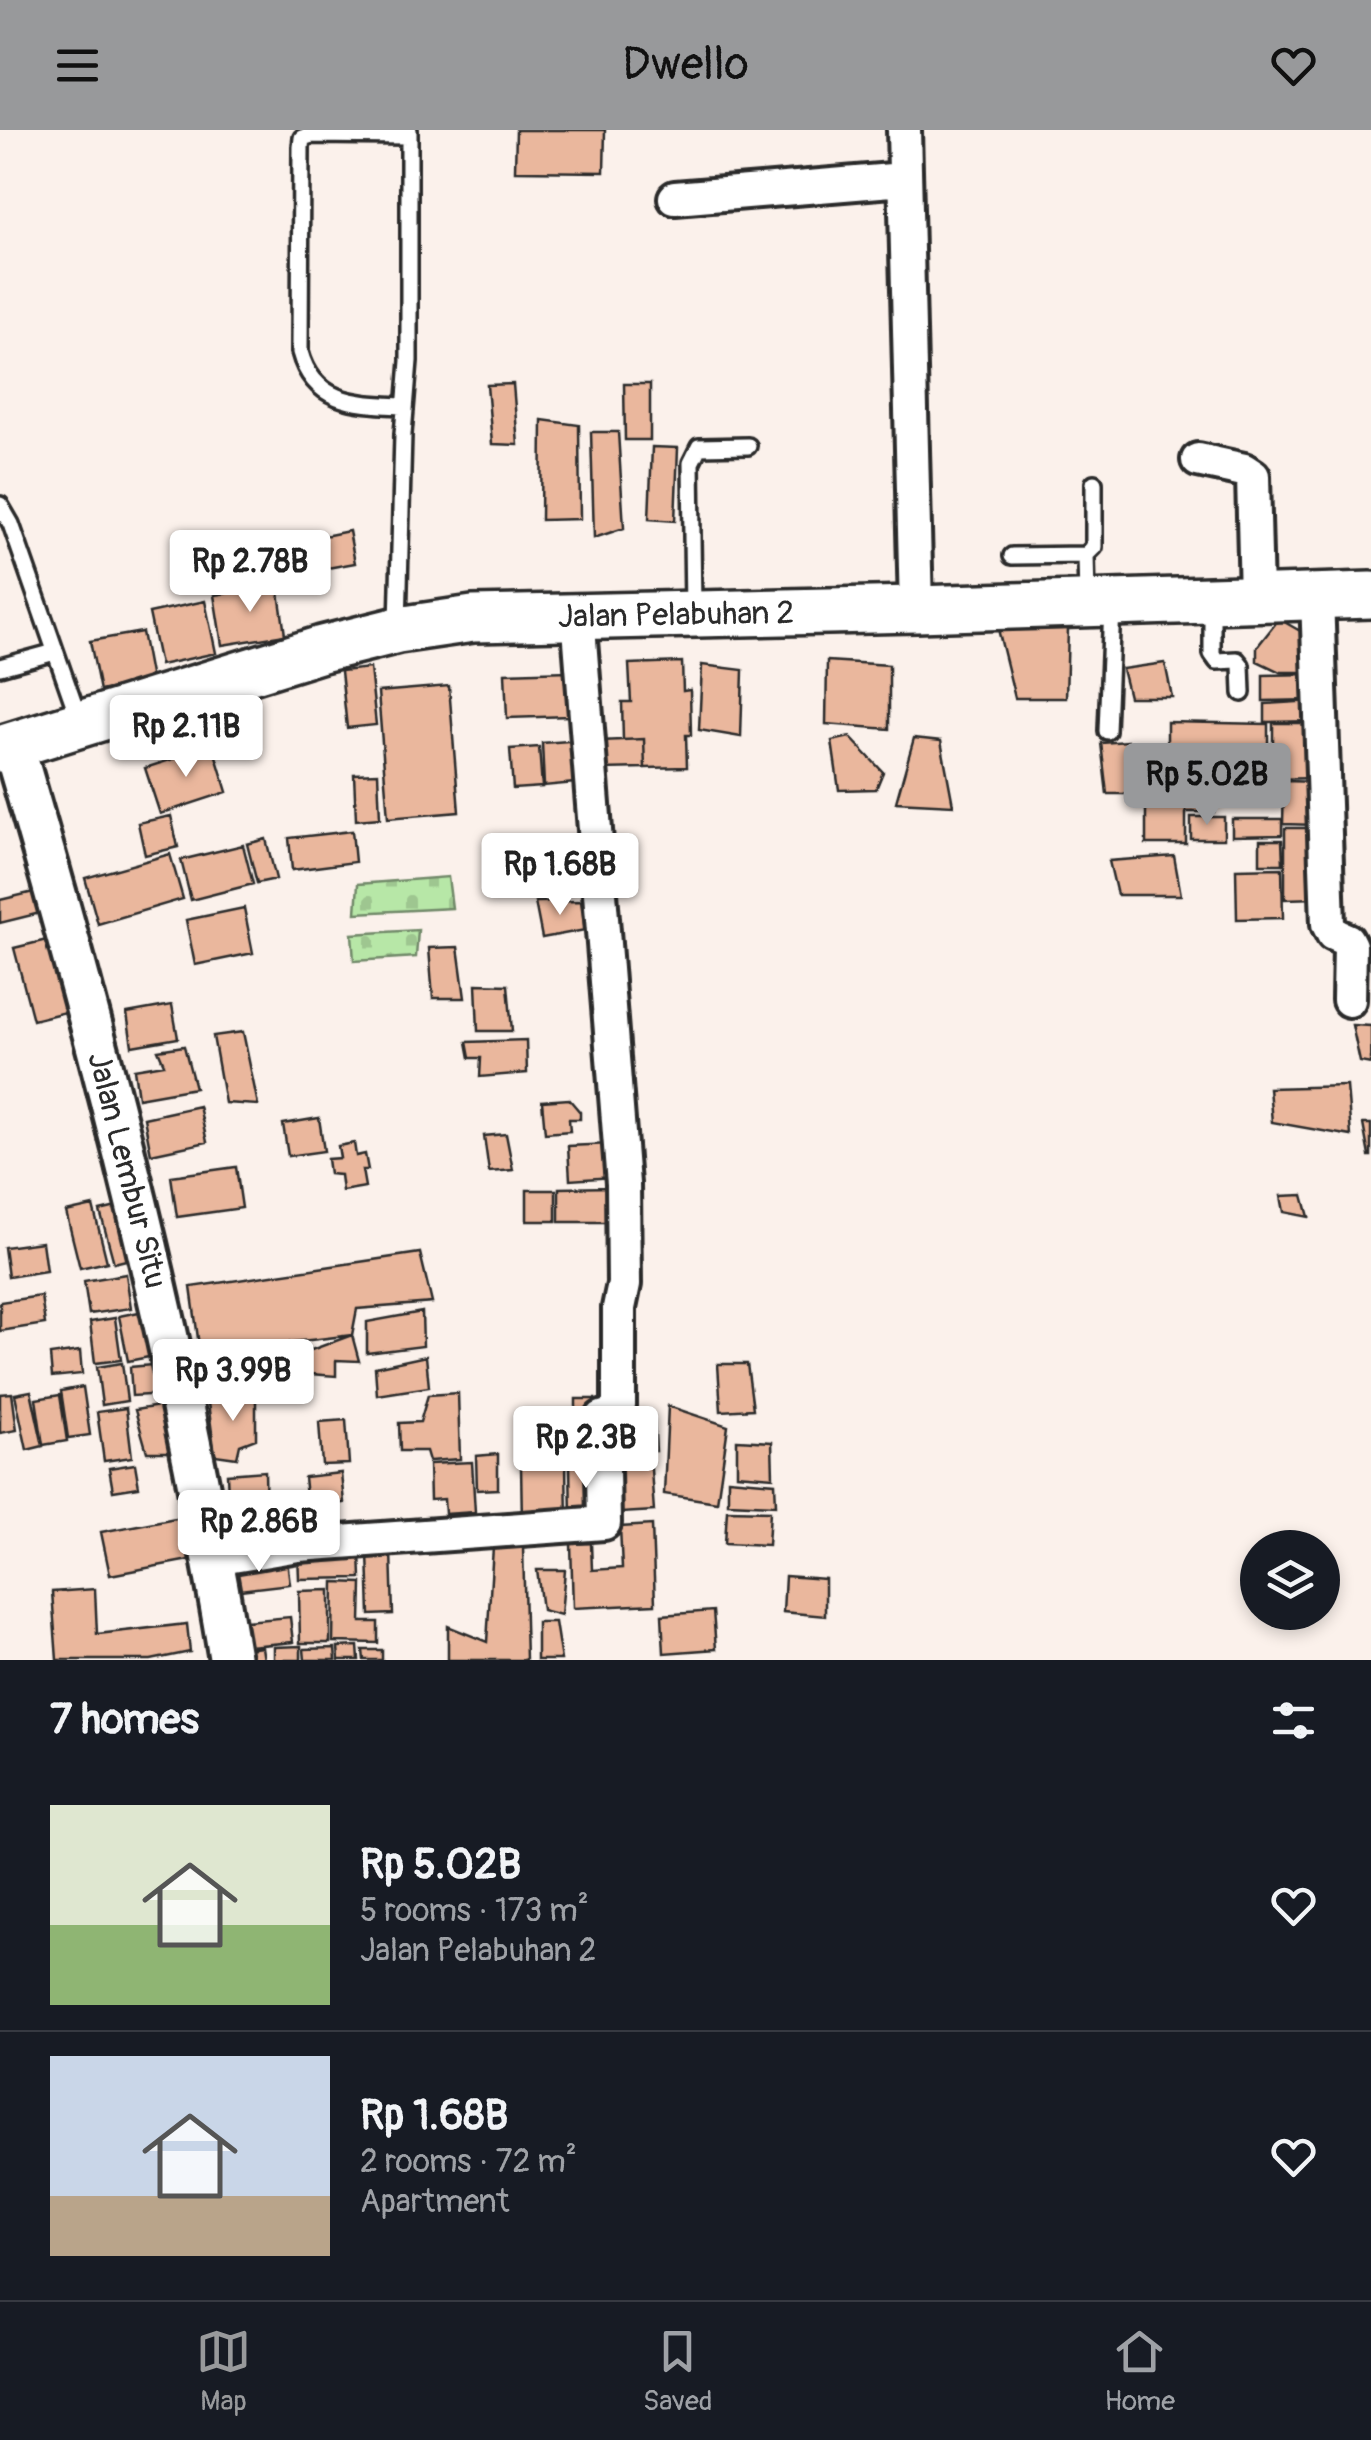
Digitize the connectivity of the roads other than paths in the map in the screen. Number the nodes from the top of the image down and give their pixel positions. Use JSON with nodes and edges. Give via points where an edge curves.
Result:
{"nodes":[{"id":1,"x":904,"y":130,"type":"edge"},
{"id":2,"x":409,"y":133,"type":"edge"},
{"id":3,"x":904,"y":179,"type":"junction"},
{"id":4,"x":676,"y":198,"type":"dead end"},
{"id":5,"x":404,"y":406,"type":"junction"},
{"id":6,"x":748,"y":446,"type":"dead end"},
{"id":7,"x":1198,"y":460,"type":"dead end"},
{"id":8,"x":1094,"y":483,"type":"dead end"},
{"id":9,"x":0,"y":505,"type":"edge"},
{"id":10,"x":1086,"y":555,"type":"junction"},
{"id":11,"x":1012,"y":556,"type":"dead end"},
{"id":12,"x":1371,"y":595,"type":"edge"},
{"id":13,"x":1317,"y":596,"type":"junction"},
{"id":14,"x":1234,"y":598,"type":"junction"},
{"id":15,"x":1099,"y":602,"type":"junction"},
{"id":16,"x":916,"y":610,"type":"junction"},
{"id":17,"x":692,"y":613,"type":"junction"},
{"id":18,"x":578,"y":615,"type":"junction"},
{"id":19,"x":398,"y":630,"type":"junction"},
{"id":20,"x":54,"y":652,"type":"junction"},
{"id":21,"x":0,"y":667,"type":"edge"},
{"id":22,"x":1242,"y":694,"type":"dead end"},
{"id":23,"x":80,"y":724,"type":"junction"},
{"id":24,"x":1107,"y":732,"type":"dead end"},
{"id":25,"x":6,"y":747,"type":"edge"},
{"id":26,"x":1349,"y":1000,"type":"dead end"},
{"id":27,"x":214,"y":1559,"type":"junction"},
{"id":28,"x":230,"y":1660,"type":"edge"}],
"edges":[{"from":1,"to":3,"type":"street"},
{"from":2,"to":5,"type":"lane"},
{"from":2,"to":5,"type":"lane","via":[[312,135],[302,138],[301,147],[305,372],[331,395]]},
{"from":3,"to":4,"type":"street"},
{"from":3,"to":16,"type":"street"},
{"from":5,"to":19,"type":"lane"},
{"from":6,"to":17,"type":"lane","via":[[698,447],[691,463]]},
{"from":7,"to":14,"type":"street","via":[[1253,476]]},
{"from":8,"to":10,"type":"lane","via":[[1094,547]]},
{"from":9,"to":20,"type":"lane"},
{"from":10,"to":11,"type":"lane"},
{"from":10,"to":15,"type":"lane"},
{"from":12,"to":13,"type":"main road","name":"Jalan Pelabuhan 2"},
{"from":13,"to":14,"type":"main road","name":"Jalan Pelabuhan 2"},
{"from":13,"to":26,"type":"street","via":[[1328,924],[1350,946]]},
{"from":14,"to":15,"type":"main road","name":"Jalan Pelabuhan 2"},
{"from":14,"to":22,"type":"lane","via":[[1212,654],[1216,661],[1241,665]]},
{"from":15,"to":16,"type":"main road","name":"Jalan Pelabuhan 2"},
{"from":15,"to":24,"type":"lane"},
{"from":16,"to":17,"type":"main road","name":"Jalan Pelabuhan 2"},
{"from":17,"to":18,"type":"main road","name":"Jalan Pelabuhan 2"},
{"from":18,"to":19,"type":"main road","name":"Jalan Pelabuhan 2"},
{"from":18,"to":27,"type":"street","via":[[623,1184],[619,1406],[602,1418],[604,1523],[298,1545]]},
{"from":19,"to":23,"type":"main road","name":"Jalan Pelabuhan 2"},
{"from":20,"to":21,"type":"lane"},
{"from":20,"to":23,"type":"lane"},
{"from":23,"to":25,"type":"main road","name":"Jalan Pelabuhan 2"},
{"from":25,"to":27,"type":"street","name":"Jalan Lembur Situ","via":[[79,970],[171,1344]]},
{"from":27,"to":28,"type":"street","name":"Jalan Lembur Situ"}]}
